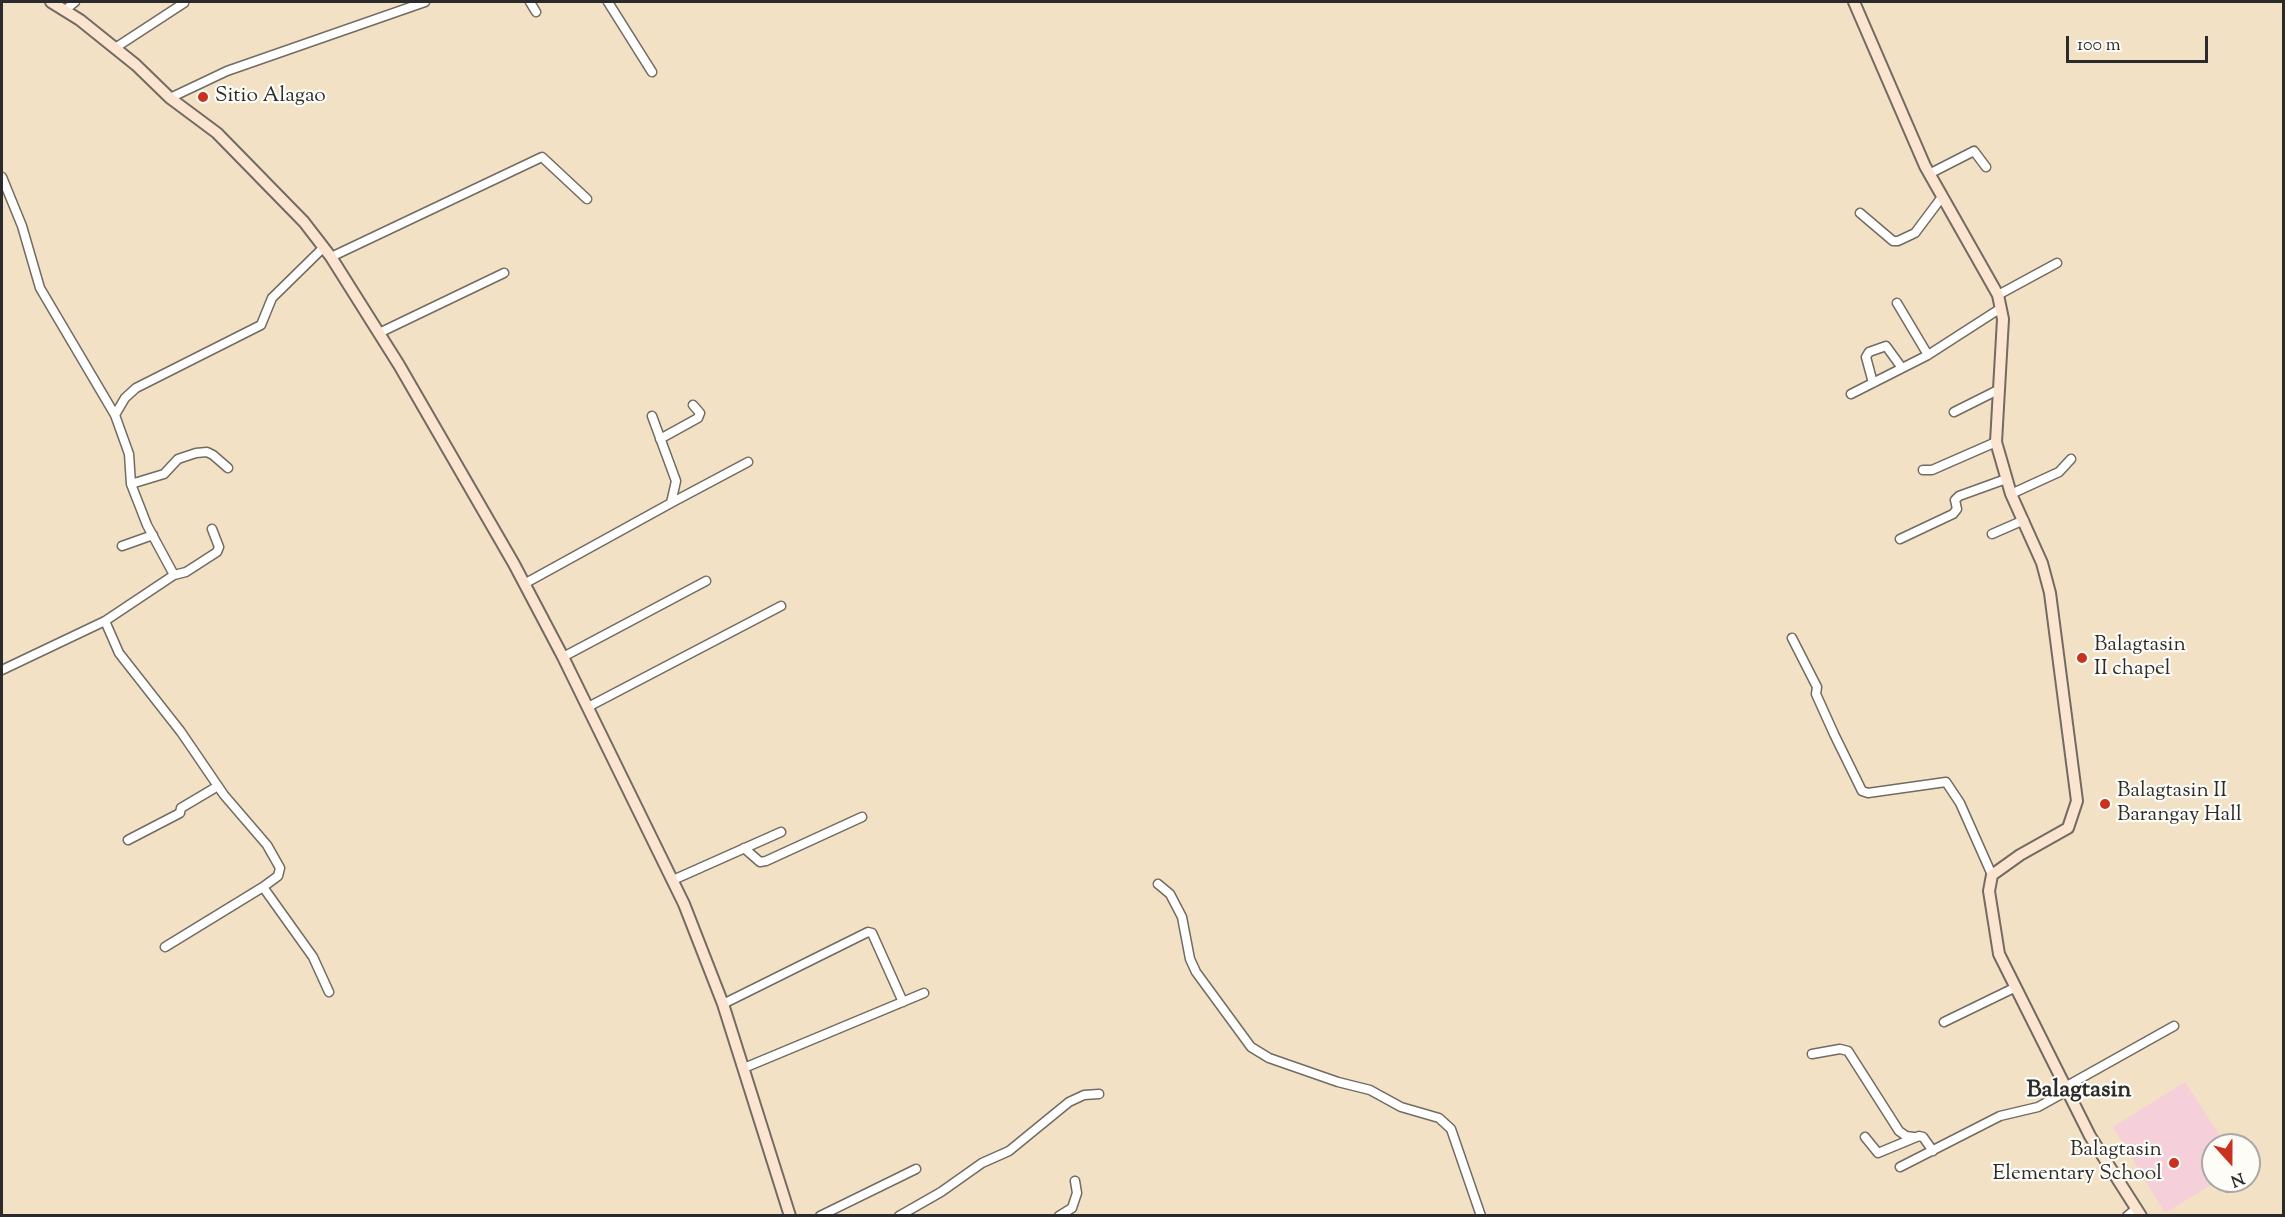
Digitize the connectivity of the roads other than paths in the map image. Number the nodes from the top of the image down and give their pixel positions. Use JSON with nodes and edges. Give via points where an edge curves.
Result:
{"nodes":[{"id":1,"x":51,"y":2,"type":"edge"},
{"id":2,"x":75,"y":2,"type":"edge"},
{"id":3,"x":425,"y":2,"type":"edge"},
{"id":4,"x":530,"y":2,"type":"edge"},
{"id":5,"x":608,"y":2,"type":"edge"},
{"id":6,"x":1854,"y":2,"type":"edge"},
{"id":7,"x":184,"y":3,"type":"edge"},
{"id":8,"x":65,"y":10,"type":"junction"},
{"id":9,"x":536,"y":12,"type":"dead end"},
{"id":10,"x":116,"y":48,"type":"junction"},
{"id":11,"x":652,"y":72,"type":"dead end"},
{"id":12,"x":170,"y":98,"type":"junction"},
{"id":13,"x":1986,"y":167,"type":"dead end"},
{"id":14,"x":1929,"y":174,"type":"junction"},
{"id":15,"x":2,"y":177,"type":"edge"},
{"id":16,"x":1942,"y":197,"type":"junction"},
{"id":17,"x":587,"y":199,"type":"dead end"},
{"id":18,"x":1860,"y":213,"type":"dead end"},
{"id":19,"x":324,"y":247,"type":"junction"},
{"id":20,"x":331,"y":257,"type":"junction"},
{"id":21,"x":2057,"y":263,"type":"dead end"},
{"id":22,"x":504,"y":273,"type":"dead end"},
{"id":23,"x":1998,"y":295,"type":"junction"},
{"id":24,"x":1898,"y":303,"type":"dead end"},
{"id":25,"x":2001,"y":308,"type":"junction"},
{"id":26,"x":379,"y":333,"type":"junction"},
{"id":27,"x":1928,"y":355,"type":"junction"},
{"id":28,"x":1902,"y":369,"type":"junction"},
{"id":29,"x":1873,"y":383,"type":"junction"},
{"id":30,"x":1998,"y":390,"type":"junction"},
{"id":31,"x":1851,"y":394,"type":"dead end"},
{"id":32,"x":693,"y":405,"type":"dead end"},
{"id":33,"x":1954,"y":412,"type":"dead end"},
{"id":34,"x":115,"y":415,"type":"junction"},
{"id":35,"x":652,"y":416,"type":"dead end"},
{"id":36,"x":660,"y":438,"type":"junction"},
{"id":37,"x":1996,"y":442,"type":"junction"},
{"id":38,"x":2071,"y":459,"type":"dead end"},
{"id":39,"x":748,"y":462,"type":"dead end"},
{"id":40,"x":228,"y":468,"type":"dead end"},
{"id":41,"x":1923,"y":470,"type":"dead end"},
{"id":42,"x":2006,"y":478,"type":"junction"},
{"id":43,"x":130,"y":484,"type":"junction"},
{"id":44,"x":2011,"y":494,"type":"junction"},
{"id":45,"x":671,"y":503,"type":"junction"},
{"id":46,"x":2024,"y":520,"type":"junction"},
{"id":47,"x":213,"y":529,"type":"dead end"},
{"id":48,"x":1992,"y":534,"type":"dead end"},
{"id":49,"x":153,"y":535,"type":"junction"},
{"id":50,"x":1900,"y":539,"type":"dead end"},
{"id":51,"x":122,"y":546,"type":"dead end"},
{"id":52,"x":174,"y":575,"type":"junction"},
{"id":53,"x":705,"y":581,"type":"dead end"},
{"id":54,"x":524,"y":584,"type":"junction"},
{"id":55,"x":781,"y":606,"type":"dead end"},
{"id":56,"x":105,"y":621,"type":"junction"},
{"id":57,"x":1792,"y":638,"type":"dead end"},
{"id":58,"x":563,"y":657,"type":"junction"},
{"id":59,"x":2,"y":670,"type":"edge"},
{"id":60,"x":588,"y":707,"type":"junction"},
{"id":61,"x":218,"y":786,"type":"junction"},
{"id":62,"x":862,"y":818,"type":"dead end"},
{"id":63,"x":781,"y":832,"type":"dead end"},
{"id":64,"x":128,"y":840,"type":"dead end"},
{"id":65,"x":744,"y":848,"type":"junction"},
{"id":66,"x":1992,"y":875,"type":"junction"},
{"id":67,"x":673,"y":880,"type":"junction"},
{"id":68,"x":1158,"y":884,"type":"dead end"},
{"id":69,"x":262,"y":887,"type":"junction"},
{"id":70,"x":165,"y":947,"type":"dead end"},
{"id":71,"x":2014,"y":988,"type":"junction"},
{"id":72,"x":329,"y":992,"type":"dead end"},
{"id":73,"x":924,"y":993,"type":"dead end"},
{"id":74,"x":903,"y":1002,"type":"junction"},
{"id":75,"x":723,"y":1004,"type":"junction"},
{"id":76,"x":1944,"y":1022,"type":"dead end"},
{"id":77,"x":2174,"y":1026,"type":"dead end"},
{"id":78,"x":1812,"y":1054,"type":"dead end"},
{"id":79,"x":744,"y":1068,"type":"junction"},
{"id":80,"x":2066,"y":1089,"type":"junction"},
{"id":81,"x":1099,"y":1094,"type":"dead end"},
{"id":82,"x":1865,"y":1137,"type":"dead end"},
{"id":83,"x":1914,"y":1137,"type":"junction"},
{"id":84,"x":1933,"y":1151,"type":"junction"},
{"id":85,"x":1900,"y":1167,"type":"dead end"},
{"id":86,"x":916,"y":1169,"type":"dead end"},
{"id":87,"x":1075,"y":1181,"type":"dead end"},
{"id":88,"x":2139,"y":1212,"type":"edge"},
{"id":89,"x":790,"y":1215,"type":"edge"},
{"id":90,"x":820,"y":1215,"type":"edge"},
{"id":91,"x":899,"y":1215,"type":"edge"},
{"id":92,"x":1059,"y":1215,"type":"edge"},
{"id":93,"x":1481,"y":1215,"type":"edge"},
{"id":94,"x":2127,"y":1215,"type":"edge"}],
"edges":[{"from":1,"to":8,"type":"street"},
{"from":2,"to":8,"type":"street"},
{"from":3,"to":12,"type":"street","via":[[227,71]]},
{"from":4,"to":9,"type":"street"},
{"from":5,"to":11,"type":"street"},
{"from":6,"to":14,"type":"street"},
{"from":7,"to":10,"type":"street"},
{"from":8,"to":10,"type":"street"},
{"from":10,"to":12,"type":"street"},
{"from":12,"to":19,"type":"street","via":[[217,133]]},
{"from":13,"to":14,"type":"street","via":[[1974,151]]},
{"from":14,"to":16,"type":"street"},
{"from":15,"to":34,"type":"street","via":[[22,226],[40,288]]},
{"from":16,"to":18,"type":"street","via":[[1915,233],[1898,241]]},
{"from":16,"to":23,"type":"street"},
{"from":17,"to":20,"type":"street","via":[[542,157]]},
{"from":19,"to":20,"type":"street"},
{"from":19,"to":34,"type":"street","via":[[272,298],[261,325],[136,388]]},
{"from":20,"to":26,"type":"street"},
{"from":21,"to":23,"type":"street"},
{"from":22,"to":26,"type":"street"},
{"from":23,"to":25,"type":"street"},
{"from":24,"to":27,"type":"street"},
{"from":25,"to":27,"type":"street"},
{"from":25,"to":30,"type":"street"},
{"from":26,"to":54,"type":"street","via":[[490,518]]},
{"from":27,"to":28,"type":"street"},
{"from":28,"to":29,"type":"street"},
{"from":28,"to":29,"type":"street","via":[[1886,346],[1869,352],[1866,357]]},
{"from":29,"to":31,"type":"street"},
{"from":30,"to":33,"type":"street"},
{"from":30,"to":37,"type":"street"},
{"from":32,"to":36,"type":"street","via":[[700,413],[698,418]]},
{"from":34,"to":43,"type":"street","via":[[129,454]]},
{"from":35,"to":36,"type":"street"},
{"from":36,"to":45,"type":"street","via":[[676,481]]},
{"from":37,"to":41,"type":"street","via":[[1931,471]]},
{"from":37,"to":42,"type":"street"},
{"from":38,"to":44,"type":"street","via":[[2059,472]]},
{"from":39,"to":45,"type":"street"},
{"from":40,"to":43,"type":"street","via":[[207,452],[196,453],[178,459],[164,474]]},
{"from":42,"to":44,"type":"street"},
{"from":42,"to":50,"type":"street","via":[[1959,496],[1953,514]]},
{"from":43,"to":49,"type":"street"},
{"from":44,"to":46,"type":"street"},
{"from":45,"to":54,"type":"street"},
{"from":46,"to":48,"type":"street"},
{"from":46,"to":66,"type":"street","via":[[2049,586],[2078,801],[2068,828]]},
{"from":47,"to":52,"type":"street","via":[[217,552],[186,572]]},
{"from":49,"to":51,"type":"street"},
{"from":49,"to":52,"type":"street"},
{"from":52,"to":56,"type":"street"},
{"from":53,"to":58,"type":"street"},
{"from":54,"to":58,"type":"street"},
{"from":55,"to":60,"type":"street"},
{"from":56,"to":59,"type":"street"},
{"from":56,"to":61,"type":"street","via":[[119,653]]},
{"from":57,"to":66,"type":"street","via":[[1862,791],[1946,782],[1960,803]]},
{"from":58,"to":60,"type":"street"},
{"from":60,"to":67,"type":"street"},
{"from":61,"to":64,"type":"street","via":[[181,808],[180,813]]},
{"from":61,"to":69,"type":"street","via":[[267,845],[280,867],[278,876]]},
{"from":62,"to":65,"type":"street","via":[[766,861],[760,862]]},
{"from":63,"to":65,"type":"street"},
{"from":65,"to":67,"type":"street"},
{"from":66,"to":71,"type":"street","via":[[1992,921],[1999,954]]},
{"from":67,"to":75,"type":"street"},
{"from":68,"to":93,"type":"street","via":[[1170,894],[1182,917],[1196,972],[1251,1047],[1269,1058],[1370,1090],[1401,1107],[1439,1118],[1451,1129]]},
{"from":69,"to":70,"type":"street"},
{"from":69,"to":72,"type":"street","via":[[313,957]]},
{"from":71,"to":76,"type":"street"},
{"from":71,"to":80,"type":"street"},
{"from":73,"to":74,"type":"street"},
{"from":74,"to":75,"type":"street","via":[[872,933],[868,932]]},
{"from":74,"to":79,"type":"street"},
{"from":75,"to":79,"type":"street"},
{"from":77,"to":80,"type":"street"},
{"from":78,"to":83,"type":"street","via":[[1848,1051],[1899,1131]]},
{"from":79,"to":89,"type":"street"},
{"from":80,"to":84,"type":"street","via":[[2038,1107],[2000,1116]]},
{"from":80,"to":88,"type":"street","via":[[2090,1136]]},
{"from":81,"to":91,"type":"street","via":[[1069,1102],[1009,1151],[982,1163]]},
{"from":82,"to":83,"type":"street","via":[[1878,1153]]},
{"from":83,"to":84,"type":"street","via":[[1923,1137]]},
{"from":84,"to":85,"type":"street"},
{"from":86,"to":90,"type":"street"},
{"from":87,"to":92,"type":"street","via":[[1077,1193],[1072,1208]]},
{"from":88,"to":94,"type":"street"}]}
